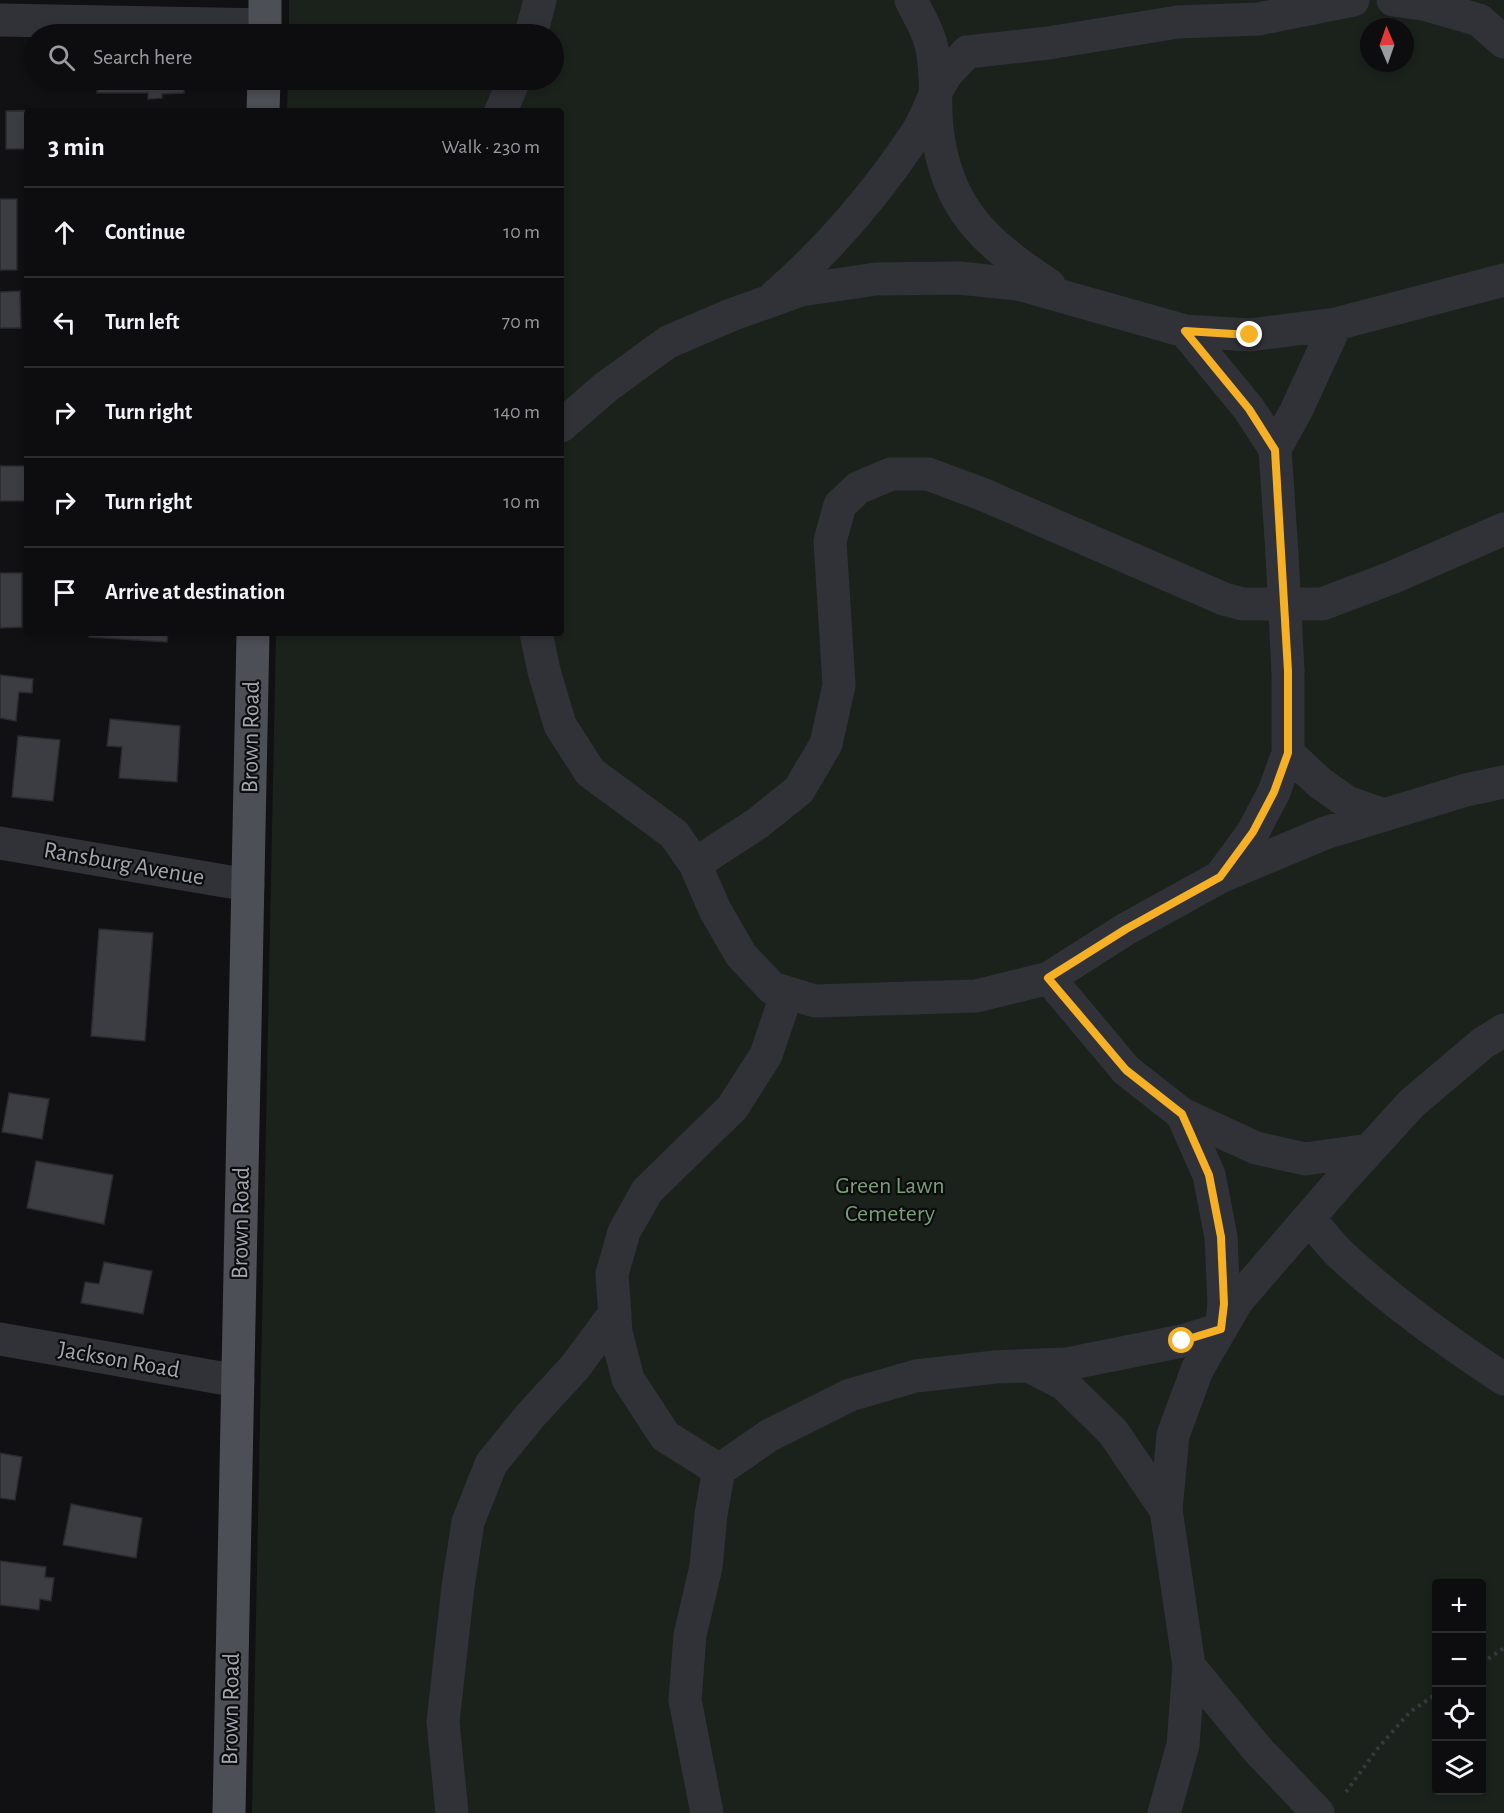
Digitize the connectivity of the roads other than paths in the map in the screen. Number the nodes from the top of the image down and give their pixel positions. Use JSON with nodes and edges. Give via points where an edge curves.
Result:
{"nodes":[{"id":1,"x":540,"y":0,"type":"edge"},
{"id":2,"x":911,"y":0,"type":"edge"},
{"id":3,"x":1353,"y":0,"type":"edge"},
{"id":4,"x":1393,"y":0,"type":"edge"},
{"id":5,"x":1487,"y":0,"type":"edge"},
{"id":6,"x":1297,"y":7,"type":"edge"},
{"id":7,"x":0,"y":20,"type":"edge"},
{"id":8,"x":265,"y":20,"type":"edge"},
{"id":9,"x":534,"y":24,"type":"edge"},
{"id":10,"x":1504,"y":28,"type":"edge"},
{"id":11,"x":1504,"y":42,"type":"edge"},
{"id":12,"x":264,"y":90,"type":"edge"},
{"id":13,"x":510,"y":90,"type":"edge"},
{"id":14,"x":936,"y":95,"type":"junction"},
{"id":15,"x":263,"y":108,"type":"edge"},
{"id":16,"x":502,"y":108,"type":"edge"},
{"id":17,"x":1504,"y":280,"type":"edge"},
{"id":18,"x":1065,"y":296,"type":"junction"},
{"id":19,"x":767,"y":302,"type":"junction"},
{"id":20,"x":1336,"y":324,"type":"junction"},
{"id":21,"x":1185,"y":331,"type":"junction"},
{"id":22,"x":564,"y":423,"type":"edge"},
{"id":23,"x":1275,"y":450,"type":"junction"},
{"id":24,"x":1504,"y":530,"type":"edge"},
{"id":25,"x":253,"y":636,"type":"edge"},
{"id":26,"x":537,"y":636,"type":"edge"},
{"id":27,"x":1288,"y":753,"type":"junction"},
{"id":28,"x":1504,"y":782,"type":"edge"},
{"id":29,"x":1384,"y":815,"type":"junction"},
{"id":30,"x":0,"y":843,"type":"edge"},
{"id":31,"x":695,"y":864,"type":"junction"},
{"id":32,"x":1220,"y":877,"type":"junction"},
{"id":33,"x":248,"y":885,"type":"junction"},
{"id":34,"x":1048,"y":978,"type":"junction"},
{"id":35,"x":787,"y":993,"type":"junction"},
{"id":36,"x":1504,"y":1030,"type":"edge"},
{"id":37,"x":1182,"y":1114,"type":"junction"},
{"id":38,"x":1369,"y":1150,"type":"junction"},
{"id":39,"x":1309,"y":1218,"type":"junction"},
{"id":40,"x":615,"y":1313,"type":"junction"},
{"id":41,"x":1221,"y":1329,"type":"junction"},
{"id":42,"x":0,"y":1340,"type":"edge"},
{"id":43,"x":1027,"y":1366,"type":"junction"},
{"id":44,"x":1504,"y":1379,"type":"edge"},
{"id":45,"x":238,"y":1381,"type":"junction"},
{"id":46,"x":719,"y":1470,"type":"junction"},
{"id":47,"x":1167,"y":1510,"type":"junction"},
{"id":48,"x":1189,"y":1666,"type":"junction"},
{"id":49,"x":1331,"y":1804,"type":"edge"},
{"id":50,"x":229,"y":1813,"type":"edge"},
{"id":51,"x":452,"y":1813,"type":"edge"},
{"id":52,"x":707,"y":1813,"type":"edge"},
{"id":53,"x":1164,"y":1813,"type":"edge"}],
"edges":[{"from":1,"to":9,"type":"street"},
{"from":2,"to":14,"type":"street","via":[[931,42]]},
{"from":3,"to":6,"type":"street"},
{"from":4,"to":11,"type":"street","via":[[1479,20]]},
{"from":5,"to":10,"type":"street"},
{"from":6,"to":14,"type":"street","via":[[1258,20],[1178,22],[967,52],[945,76]]},
{"from":7,"to":8,"type":"street"},
{"from":12,"to":15,"type":"main road"},
{"from":13,"to":16,"type":"street"},
{"from":14,"to":18,"type":"street","via":[[942,162],[957,199],[978,230]]},
{"from":14,"to":19,"type":"street","via":[[922,125],[888,176],[809,266]]},
{"from":17,"to":20,"type":"street"},
{"from":18,"to":19,"type":"street","via":[[1018,284],[959,278],[888,279],[801,290]]},
{"from":18,"to":21,"type":"street"},
{"from":19,"to":22,"type":"street","via":[[668,342]]},
{"from":20,"to":21,"type":"street","via":[[1250,335]]},
{"from":20,"to":23,"type":"street"},
{"from":21,"to":23,"type":"street","via":[[1249,409]]},
{"from":23,"to":27,"type":"street","bridge":true,"via":[[1288,671]]},
{"from":24,"to":31,"type":"street","via":[[1322,604],[1243,604],[928,474],[891,474],[858,488],[840,506],[830,541],[838,685],[826,744],[799,790],[758,823]]},
{"from":25,"to":33,"type":"main road","name":"Brown Road"},
{"from":26,"to":31,"type":"street","via":[[560,725],[590,772],[674,834]]},
{"from":27,"to":29,"type":"street","via":[[1347,802]]},
{"from":27,"to":32,"type":"street","via":[[1253,832]]},
{"from":28,"to":29,"type":"street"},
{"from":29,"to":32,"type":"street","via":[[1326,833]]},
{"from":30,"to":33,"type":"street","name":"Ransburg Avenue"},
{"from":31,"to":35,"type":"street","via":[[741,955],[772,988]]},
{"from":32,"to":34,"type":"street"},
{"from":33,"to":45,"type":"main road","name":"Brown Road"},
{"from":34,"to":35,"type":"street","via":[[976,996],[815,1000]]},
{"from":34,"to":37,"type":"street","via":[[1126,1070]]},
{"from":35,"to":40,"type":"street","via":[[766,1055],[732,1108],[647,1191],[624,1232],[612,1274]]},
{"from":36,"to":38,"type":"street","via":[[1412,1103]]},
{"from":37,"to":38,"type":"street","via":[[1256,1148],[1305,1159]]},
{"from":37,"to":41,"type":"street","via":[[1209,1175],[1221,1237]]},
{"from":38,"to":39,"type":"street"},
{"from":39,"to":41,"type":"street","via":[[1237,1301]]},
{"from":39,"to":44,"type":"street","via":[[1338,1252],[1388,1296]]},
{"from":40,"to":46,"type":"street","via":[[628,1379],[664,1436]]},
{"from":40,"to":51,"type":"street","via":[[575,1367],[490,1464],[468,1522],[443,1722]]},
{"from":41,"to":43,"type":"street","via":[[1182,1341],[1067,1364]]},
{"from":41,"to":47,"type":"street","via":[[1197,1370],[1173,1435]]},
{"from":42,"to":45,"type":"street","name":"Jackson Road"},
{"from":43,"to":46,"type":"street","via":[[916,1376],[850,1395],[770,1435]]},
{"from":43,"to":47,"type":"street","via":[[1064,1384],[1113,1432]]},
{"from":45,"to":50,"type":"main road","name":"Brown Road"},
{"from":46,"to":52,"type":"street","via":[[706,1567],[690,1635],[685,1700]]},
{"from":47,"to":48,"type":"street"},
{"from":48,"to":49,"type":"street","via":[[1258,1750]]},
{"from":48,"to":53,"type":"street","via":[[1183,1745]]}]}
